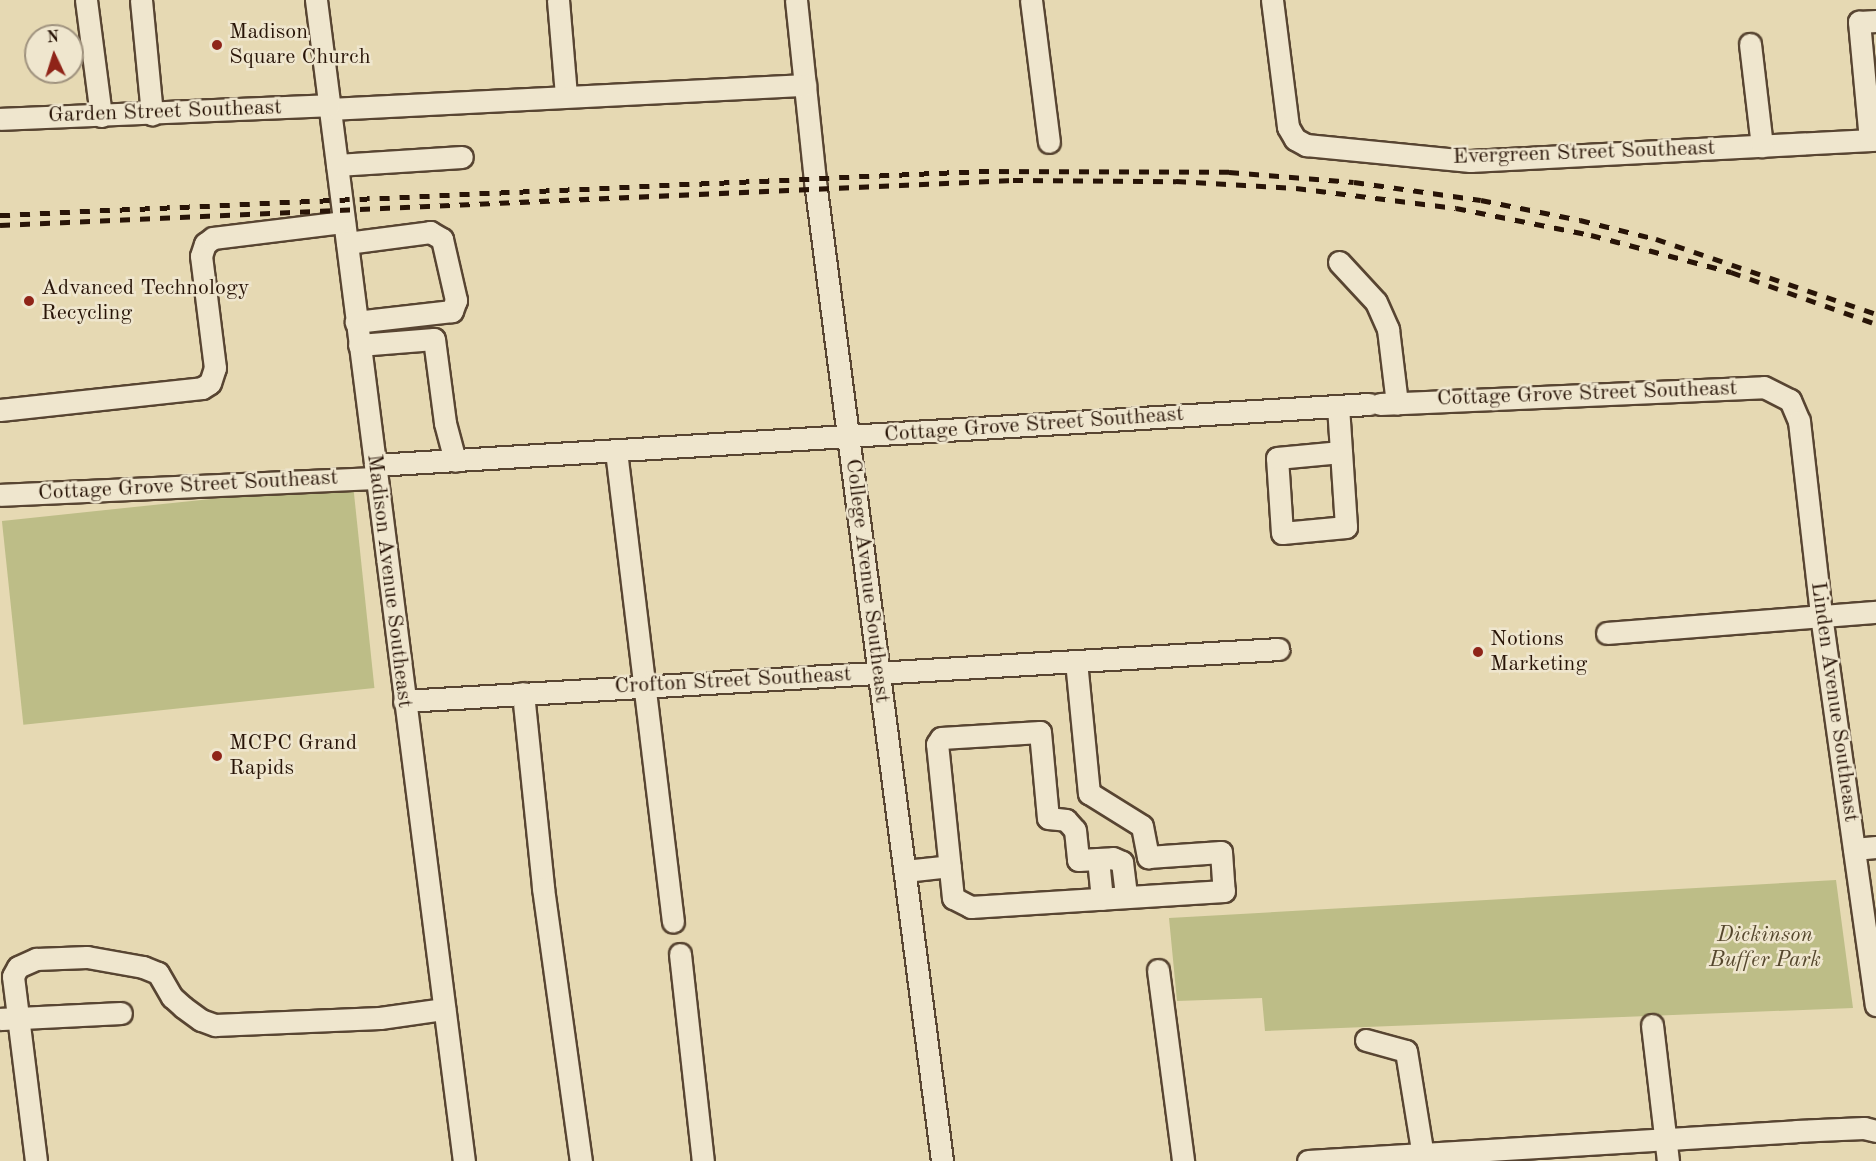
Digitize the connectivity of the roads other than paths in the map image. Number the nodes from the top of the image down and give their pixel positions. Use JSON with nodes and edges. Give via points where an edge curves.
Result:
{"nodes":[{"id":1,"x":86,"y":0,"type":"edge"},
{"id":2,"x":141,"y":0,"type":"edge"},
{"id":3,"x":316,"y":0,"type":"edge"},
{"id":4,"x":558,"y":0,"type":"edge"},
{"id":5,"x":796,"y":0,"type":"edge"},
{"id":6,"x":1031,"y":0,"type":"edge"},
{"id":7,"x":1272,"y":0,"type":"edge"},
{"id":8,"x":1876,"y":21,"type":"edge"},
{"id":9,"x":1750,"y":44,"type":"dead end"},
{"id":10,"x":805,"y":85,"type":"junction"},
{"id":11,"x":566,"y":95,"type":"junction"},
{"id":12,"x":330,"y":107,"type":"junction"},
{"id":13,"x":152,"y":114,"type":"junction"},
{"id":14,"x":102,"y":116,"type":"junction"},
{"id":15,"x":0,"y":119,"type":"edge"},
{"id":16,"x":1873,"y":140,"type":"edge"},
{"id":17,"x":1049,"y":142,"type":"dead end"},
{"id":18,"x":1762,"y":146,"type":"junction"},
{"id":19,"x":462,"y":157,"type":"dead end"},
{"id":20,"x":337,"y":165,"type":"junction"},
{"id":21,"x":344,"y":222,"type":"junction"},
{"id":22,"x":347,"y":243,"type":"junction"},
{"id":23,"x":1339,"y":262,"type":"dead end"},
{"id":24,"x":356,"y":322,"type":"junction"},
{"id":25,"x":359,"y":345,"type":"junction"},
{"id":26,"x":1790,"y":400,"type":"joint"},
{"id":27,"x":1382,"y":404,"type":"junction"},
{"id":28,"x":1338,"y":406,"type":"junction"},
{"id":29,"x":0,"y":410,"type":"edge"},
{"id":30,"x":849,"y":437,"type":"junction"},
{"id":31,"x":616,"y":451,"type":"junction"},
{"id":32,"x":1341,"y":452,"type":"junction"},
{"id":33,"x":455,"y":461,"type":"junction"},
{"id":34,"x":375,"y":471,"type":"junction"},
{"id":35,"x":0,"y":495,"type":"edge"},
{"id":36,"x":1876,"y":612,"type":"edge"},
{"id":37,"x":1821,"y":615,"type":"junction"},
{"id":38,"x":1607,"y":633,"type":"dead end"},
{"id":39,"x":1278,"y":649,"type":"dead end"},
{"id":40,"x":1076,"y":661,"type":"junction"},
{"id":41,"x":879,"y":672,"type":"junction"},
{"id":42,"x":644,"y":686,"type":"junction"},
{"id":43,"x":523,"y":693,"type":"junction"},
{"id":44,"x":404,"y":701,"type":"junction"},
{"id":45,"x":1876,"y":847,"type":"edge"},
{"id":46,"x":1854,"y":849,"type":"junction"},
{"id":47,"x":1098,"y":859,"type":"junction"},
{"id":48,"x":950,"y":866,"type":"junction"},
{"id":49,"x":905,"y":871,"type":"junction"},
{"id":50,"x":1126,"y":897,"type":"junction"},
{"id":51,"x":1102,"y":898,"type":"junction"},
{"id":52,"x":673,"y":922,"type":"dead end"},
{"id":53,"x":680,"y":954,"type":"dead end"},
{"id":54,"x":1158,"y":970,"type":"dead end"},
{"id":55,"x":1876,"y":1005,"type":"edge"},
{"id":56,"x":444,"y":1008,"type":"junction"},
{"id":57,"x":121,"y":1013,"type":"dead end"},
{"id":58,"x":9,"y":1019,"type":"edge"},
{"id":59,"x":1652,"y":1025,"type":"dead end"},
{"id":60,"x":1366,"y":1040,"type":"dead end"},
{"id":61,"x":1876,"y":1131,"type":"edge"},
{"id":62,"x":1667,"y":1151,"type":"edge"},
{"id":63,"x":1423,"y":1159,"type":"edge"},
{"id":64,"x":36,"y":1161,"type":"edge"},
{"id":65,"x":464,"y":1161,"type":"edge"},
{"id":66,"x":581,"y":1161,"type":"edge"},
{"id":67,"x":703,"y":1161,"type":"edge"},
{"id":68,"x":942,"y":1161,"type":"edge"},
{"id":69,"x":1183,"y":1161,"type":"edge"},
{"id":70,"x":1308,"y":1161,"type":"edge"}],
"edges":[{"from":1,"to":14,"type":"street"},
{"from":2,"to":13,"type":"street"},
{"from":3,"to":12,"type":"street","name":"Madison Avenue Southeast"},
{"from":4,"to":11,"type":"street"},
{"from":5,"to":10,"type":"street","name":"College Avenue Southeast"},
{"from":6,"to":17,"type":"street"},
{"from":7,"to":18,"type":"street","name":"Evergreen Street Southeast","via":[[1288,127],[1294,139],[1326,147],[1470,161]]},
{"from":8,"to":16,"type":"street","via":[[1859,22]]},
{"from":9,"to":18,"type":"street"},
{"from":10,"to":11,"type":"street","name":"Garden Street Southeast"},
{"from":10,"to":30,"type":"street","name":"College Avenue Southeast"},
{"from":11,"to":12,"type":"street","name":"Garden Street Southeast"},
{"from":12,"to":13,"type":"street","name":"Garden Street Southeast"},
{"from":12,"to":20,"type":"street","name":"Madison Avenue Southeast"},
{"from":13,"to":14,"type":"street","name":"Garden Street Southeast"},
{"from":14,"to":15,"type":"street","name":"Garden Street Southeast"},
{"from":16,"to":18,"type":"street","name":"Evergreen Street Southeast"},
{"from":19,"to":20,"type":"street"},
{"from":20,"to":21,"type":"street","name":"Madison Avenue Southeast"},
{"from":21,"to":22,"type":"street","name":"Madison Avenue Southeast"},
{"from":21,"to":29,"type":"street","via":[[213,238],[205,244],[201,256],[214,368],[210,383],[202,388]]},
{"from":22,"to":24,"type":"street","name":"Madison Avenue Southeast"},
{"from":22,"to":24,"type":"street","via":[[406,234],[442,239],[456,300],[452,311]]},
{"from":23,"to":27,"type":"street","via":[[1376,303],[1388,329]]},
{"from":24,"to":25,"type":"street","name":"Madison Avenue Southeast"},
{"from":25,"to":33,"type":"street","via":[[434,339],[445,423]]},
{"from":25,"to":34,"type":"street","name":"Madison Avenue Southeast"},
{"from":26,"to":27,"type":"street","name":"Cottage Grove Street Southeast","via":[[1779,391],[1764,387]]},
{"from":26,"to":37,"type":"street","name":"Linden Avenue Southeast","via":[[1799,421]]},
{"from":27,"to":28,"type":"street","name":"Cottage Grove Street Southeast"},
{"from":28,"to":30,"type":"street","name":"Cottage Grove Street Southeast"},
{"from":28,"to":32,"type":"street"},
{"from":30,"to":31,"type":"street","name":"Cottage Grove Street Southeast"},
{"from":30,"to":41,"type":"street","name":"College Avenue Southeast"},
{"from":31,"to":33,"type":"street","name":"Cottage Grove Street Southeast"},
{"from":31,"to":42,"type":"street"},
{"from":32,"to":32,"type":"street","via":[[1347,527],[1282,533],[1277,458]]},
{"from":33,"to":34,"type":"street","name":"Cottage Grove Street Southeast"},
{"from":34,"to":35,"type":"street","name":"Cottage Grove Street Southeast"},
{"from":34,"to":44,"type":"street","name":"Madison Avenue Southeast"},
{"from":36,"to":37,"type":"street"},
{"from":37,"to":38,"type":"street"},
{"from":37,"to":46,"type":"street","name":"Linden Avenue Southeast"},
{"from":39,"to":40,"type":"street","name":"Crofton Street Southeast"},
{"from":40,"to":41,"type":"street","name":"Crofton Street Southeast"},
{"from":40,"to":50,"type":"street","via":[[1089,793],[1142,826],[1148,857],[1221,852],[1224,891]]},
{"from":41,"to":42,"type":"street","name":"Crofton Street Southeast"},
{"from":41,"to":49,"type":"street","name":"College Avenue Southeast"},
{"from":42,"to":43,"type":"street","name":"Crofton Street Southeast"},
{"from":42,"to":52,"type":"street"},
{"from":43,"to":44,"type":"street","name":"Crofton Street Southeast"},
{"from":43,"to":66,"type":"street","via":[[543,888]]},
{"from":44,"to":56,"type":"street","name":"Madison Avenue Southeast"},
{"from":45,"to":46,"type":"street"},
{"from":46,"to":55,"type":"street","name":"Linden Avenue Southeast"},
{"from":47,"to":48,"type":"street","via":[[1078,860],[1075,830],[1066,820],[1048,818],[1040,732],[941,738],[937,744]]},
{"from":47,"to":50,"type":"street","via":[[1122,862]]},
{"from":47,"to":51,"type":"street"},
{"from":48,"to":49,"type":"street"},
{"from":48,"to":51,"type":"street","via":[[953,898],[971,907]]},
{"from":49,"to":68,"type":"street","name":"College Avenue Southeast"},
{"from":50,"to":51,"type":"street"},
{"from":53,"to":67,"type":"street"},
{"from":54,"to":69,"type":"street"},
{"from":56,"to":58,"type":"street","via":[[380,1018],[215,1024],[201,1020],[183,1007],[158,973],[87,957],[36,959],[18,968],[13,976]]},
{"from":56,"to":65,"type":"street","name":"Madison Avenue Southeast"},
{"from":57,"to":58,"type":"street"},
{"from":58,"to":64,"type":"street"},
{"from":59,"to":62,"type":"street"},
{"from":60,"to":63,"type":"street","via":[[1406,1052]]},
{"from":61,"to":62,"type":"street","via":[[1864,1128]]},
{"from":62,"to":63,"type":"street"},
{"from":63,"to":70,"type":"street"}]}
